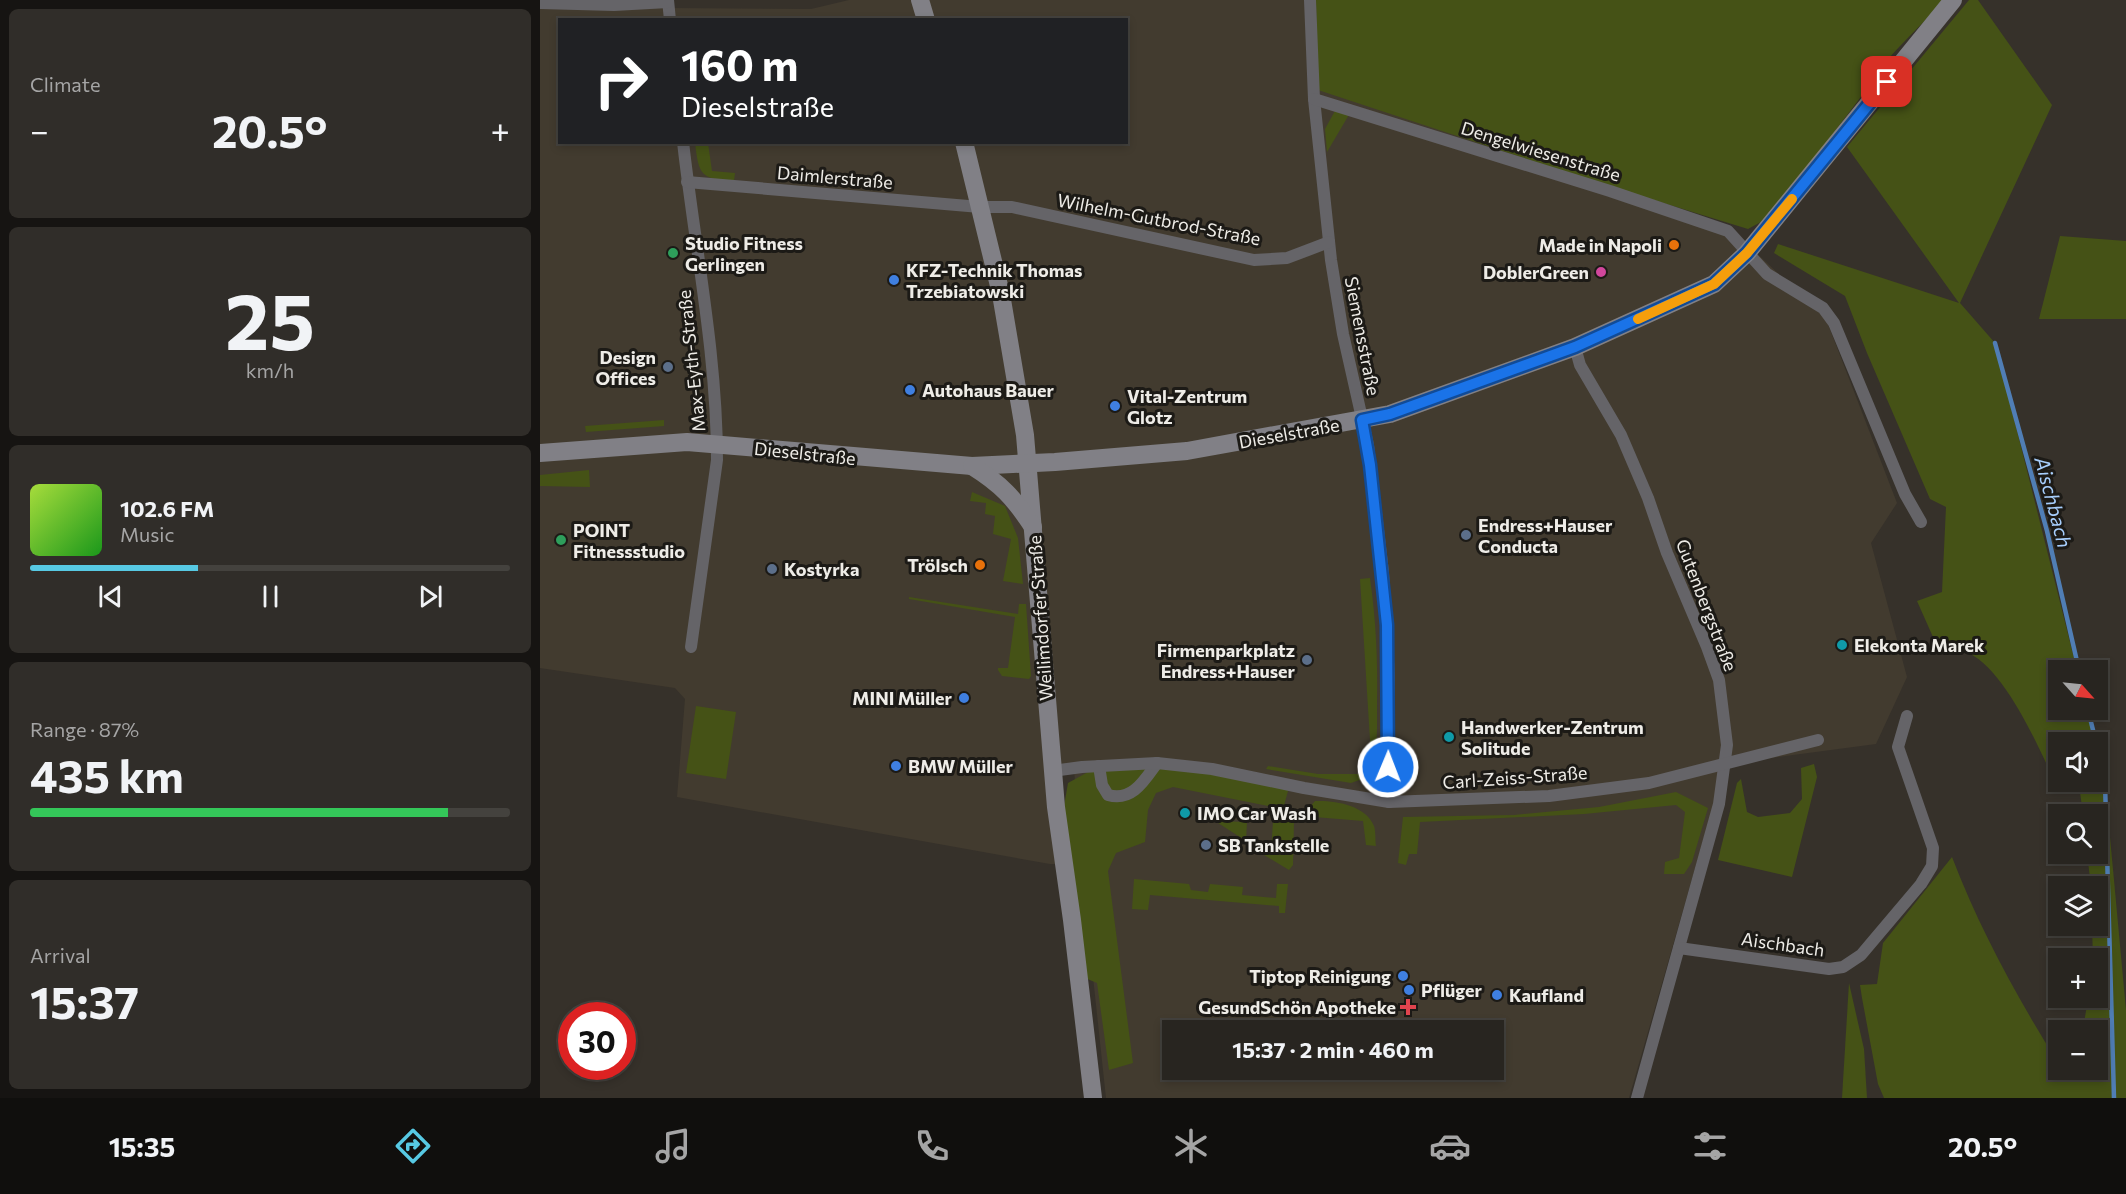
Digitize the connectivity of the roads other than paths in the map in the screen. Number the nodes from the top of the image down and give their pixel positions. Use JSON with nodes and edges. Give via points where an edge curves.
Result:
{"nodes":[{"id":1,"x":920,"y":0,"type":"edge"},
{"id":2,"x":1310,"y":0,"type":"edge"},
{"id":3,"x":1953,"y":0,"type":"edge"},
{"id":4,"x":668,"y":1,"type":"edge"},
{"id":5,"x":540,"y":3,"type":"edge"},
{"id":6,"x":670,"y":18,"type":"edge"},
{"id":7,"x":925,"y":18,"type":"edge"},
{"id":8,"x":1314,"y":99,"type":"junction"},
{"id":9,"x":683,"y":144,"type":"edge"},
{"id":10,"x":964,"y":144,"type":"edge"},
{"id":11,"x":687,"y":182,"type":"junction"},
{"id":12,"x":980,"y":207,"type":"junction"},
{"id":13,"x":1329,"y":243,"type":"junction"},
{"id":14,"x":1747,"y":253,"type":"junction"},
{"id":15,"x":1575,"y":347,"type":"junction"},
{"id":16,"x":1362,"y":420,"type":"junction"},
{"id":17,"x":717,"y":444,"type":"junction"},
{"id":18,"x":540,"y":453,"type":"edge"},
{"id":19,"x":1028,"y":464,"type":"junction"},
{"id":20,"x":972,"y":466,"type":"junction"},
{"id":21,"x":1921,"y":522,"type":"dead end"},
{"id":22,"x":1033,"y":527,"type":"junction"},
{"id":23,"x":691,"y":647,"type":"dead end"},
{"id":24,"x":1906,"y":716,"type":"dead end"},
{"id":25,"x":1818,"y":740,"type":"dead end"},
{"id":26,"x":1157,"y":763,"type":"junction"},
{"id":27,"x":1725,"y":763,"type":"junction"},
{"id":28,"x":1099,"y":766,"type":"junction"},
{"id":29,"x":1052,"y":771,"type":"junction"},
{"id":30,"x":1389,"y":802,"type":"junction"},
{"id":31,"x":1679,"y":948,"type":"junction"},
{"id":32,"x":1093,"y":1098,"type":"edge"},
{"id":33,"x":1637,"y":1098,"type":"edge"}],
"edges":[{"from":1,"to":7,"type":"street"},
{"from":2,"to":8,"type":"street","name":"Siemensstraße"},
{"from":3,"to":14,"type":"street","name":"Dieselstraße"},
{"from":4,"to":5,"type":"street","via":[[614,5]]},
{"from":4,"to":6,"type":"street"},
{"from":8,"to":13,"type":"street","name":"Siemensstraße"},
{"from":8,"to":14,"type":"street","name":"Dengelwiesenstraße","via":[[1714,226],[1728,231]]},
{"from":9,"to":11,"type":"street","name":"Max-Eyth-Straße"},
{"from":10,"to":12,"type":"street","name":"Weilimdorfer Straße"},
{"from":11,"to":12,"type":"street","name":"Daimlerstraße"},
{"from":11,"to":17,"type":"street","name":"Max-Eyth-Straße","via":[[715,381]]},
{"from":12,"to":13,"type":"street","name":"Wilhelm-Gutbrod-Straße","via":[[1012,207],[1254,260],[1287,258]]},
{"from":12,"to":19,"type":"street","name":"Weilimdorfer Straße","via":[[1008,333]]},
{"from":13,"to":16,"type":"street","name":"Siemensstraße"},
{"from":14,"to":15,"type":"street","name":"Dieselstraße","via":[[1714,284]]},
{"from":14,"to":21,"type":"street","via":[[1767,274],[1823,308],[1834,323],[1905,494]]},
{"from":15,"to":16,"type":"street","name":"Dieselstraße","via":[[1390,414]]},
{"from":15,"to":27,"type":"street","name":"Gutenbergstraße","via":[[1580,365],[1620,435],[1644,488],[1715,669],[1723,709]]},
{"from":16,"to":19,"type":"street","name":"Dieselstraße","via":[[1187,451]]},
{"from":16,"to":30,"type":"street","name":"Siemensstraße","via":[[1387,625]]},
{"from":17,"to":18,"type":"street","name":"Dieselstraße","via":[[687,442]]},
{"from":17,"to":20,"type":"street","name":"Dieselstraße"},
{"from":17,"to":23,"type":"street","name":"Max-Eyth-Straße"},
{"from":19,"to":20,"type":"street","name":"Dieselstraße"},
{"from":19,"to":22,"type":"street","name":"Weilimdorfer Straße"},
{"from":20,"to":22,"type":"street","via":[[995,480]]},
{"from":22,"to":29,"type":"street","name":"Weilimdorfer Straße"},
{"from":24,"to":31,"type":"street","name":"Aischbach","via":[[1898,747],[1932,849],[1932,866],[1861,955],[1843,967],[1829,969]]},
{"from":25,"to":27,"type":"street","name":"Carl-Zeiss-Straße"},
{"from":26,"to":28,"type":"street"},
{"from":26,"to":28,"type":"street","via":[[1142,783],[1119,798],[1108,795]]},
{"from":26,"to":30,"type":"street","via":[[1212,768]]},
{"from":27,"to":30,"type":"street","name":"Carl-Zeiss-Straße","via":[[1649,783],[1549,796]]},
{"from":27,"to":31,"type":"street","name":"Gutenbergstraße","via":[[1719,804]]},
{"from":28,"to":29,"type":"street"},
{"from":29,"to":32,"type":"street","name":"Weilimdorfer Straße"},
{"from":31,"to":33,"type":"street","name":"Gutenbergstraße"}]}
